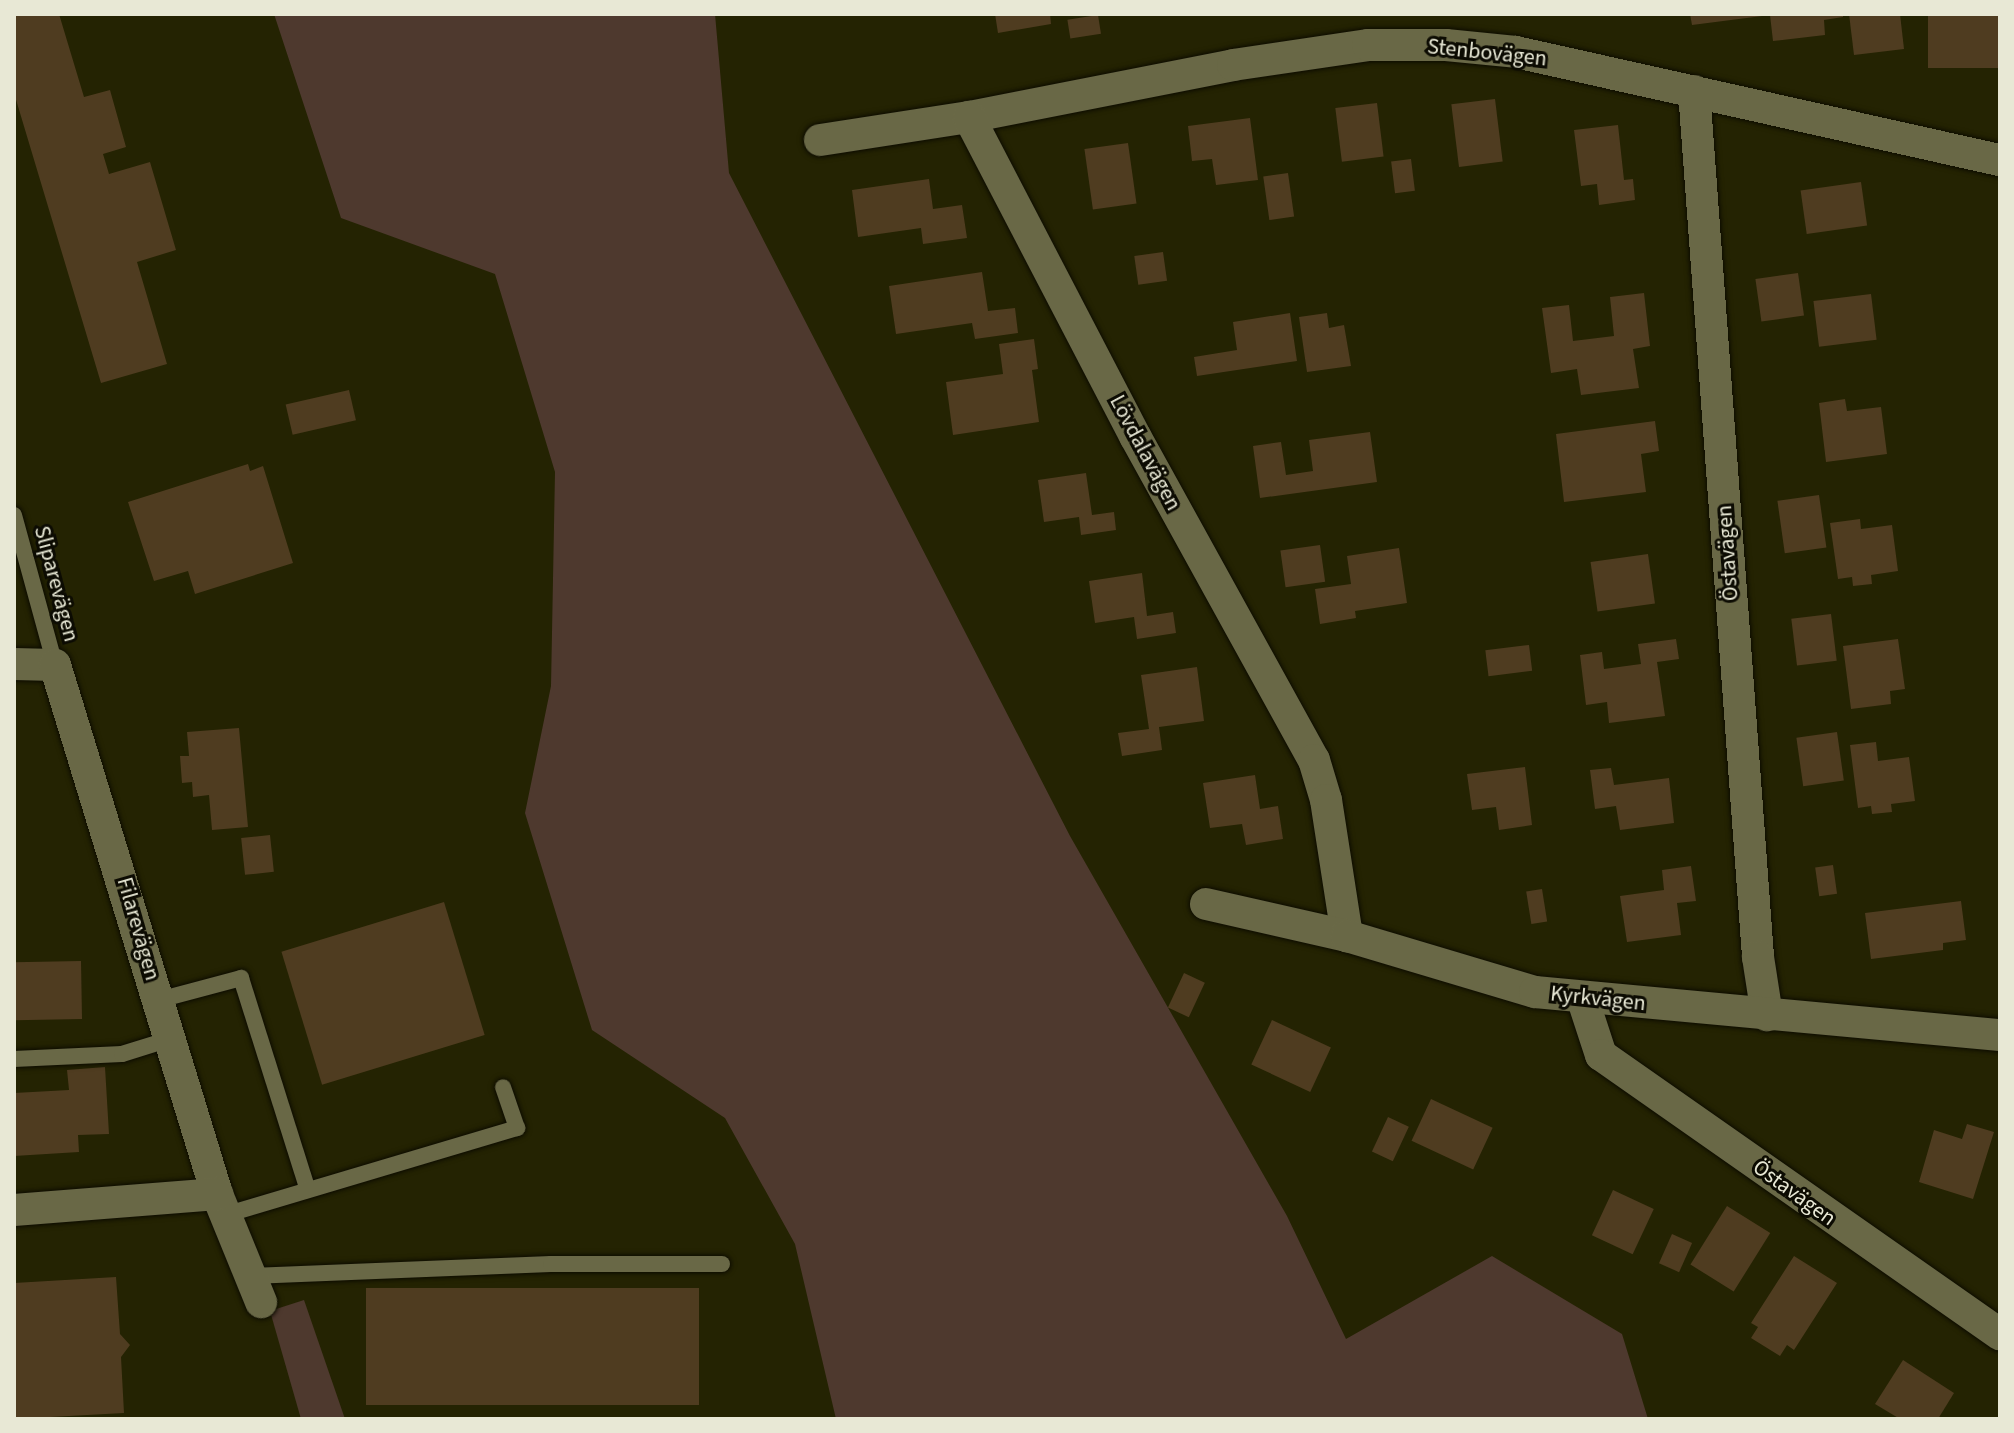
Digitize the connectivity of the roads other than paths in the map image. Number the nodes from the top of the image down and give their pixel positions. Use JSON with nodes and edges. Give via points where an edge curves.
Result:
{"nodes":[{"id":1,"x":1694,"y":91,"type":"junction"},
{"id":2,"x":969,"y":117,"type":"junction"},
{"id":3,"x":820,"y":140,"type":"dead end"},
{"id":4,"x":2000,"y":160,"type":"edge"},
{"id":5,"x":14,"y":515,"type":"edge"},
{"id":6,"x":14,"y":664,"type":"edge"},
{"id":7,"x":55,"y":665,"type":"junction"},
{"id":8,"x":1206,"y":904,"type":"dead end"},
{"id":9,"x":1347,"y":936,"type":"junction"},
{"id":10,"x":1582,"y":997,"type":"junction"},
{"id":11,"x":159,"y":1000,"type":"junction"},
{"id":12,"x":1767,"y":1015,"type":"junction"},
{"id":13,"x":2000,"y":1035,"type":"edge"},
{"id":14,"x":170,"y":1039,"type":"junction"},
{"id":15,"x":14,"y":1059,"type":"edge"},
{"id":16,"x":503,"y":1087,"type":"dead end"},
{"id":17,"x":308,"y":1190,"type":"junction"},
{"id":18,"x":221,"y":1204,"type":"junction"},
{"id":19,"x":14,"y":1210,"type":"edge"},
{"id":20,"x":722,"y":1264,"type":"dead end"},
{"id":21,"x":256,"y":1289,"type":"joint"},
{"id":22,"x":2000,"y":1334,"type":"edge"}],
"edges":[{"from":1,"to":2,"type":"street","name":"Stenbovägen","via":[[1516,52],[1368,45]]},
{"from":1,"to":4,"type":"street","name":"Stenbovägen"},
{"from":1,"to":12,"type":"street","name":"Östavägen","via":[[1758,957]]},
{"from":2,"to":3,"type":"street"},
{"from":2,"to":9,"type":"street","name":"Lövdalavägen","via":[[1135,436],[1314,760],[1326,800]]},
{"from":5,"to":7,"type":"lane","name":"Sliparevägen"},
{"from":6,"to":7,"type":"street"},
{"from":7,"to":11,"type":"street","name":"Filarevägen"},
{"from":8,"to":9,"type":"street","name":"Kyrkvägen"},
{"from":9,"to":10,"type":"street","name":"Kyrkvägen","via":[[1535,992]]},
{"from":10,"to":12,"type":"street","name":"Kyrkvägen"},
{"from":10,"to":22,"type":"street","name":"Östavägen","via":[[1601,1055]]},
{"from":11,"to":14,"type":"street","name":"Filarevägen"},
{"from":11,"to":17,"type":"lane","via":[[241,978]]},
{"from":12,"to":13,"type":"street","name":"Kyrkvägen"},
{"from":14,"to":15,"type":"lane","via":[[122,1054]]},
{"from":14,"to":18,"type":"street","name":"Filarevägen"},
{"from":16,"to":17,"type":"lane","via":[[517,1128]]},
{"from":17,"to":18,"type":"lane"},
{"from":18,"to":19,"type":"street"},
{"from":18,"to":21,"type":"street","name":"Filarevägen"},
{"from":20,"to":21,"type":"lane","via":[[551,1264]]}]}
